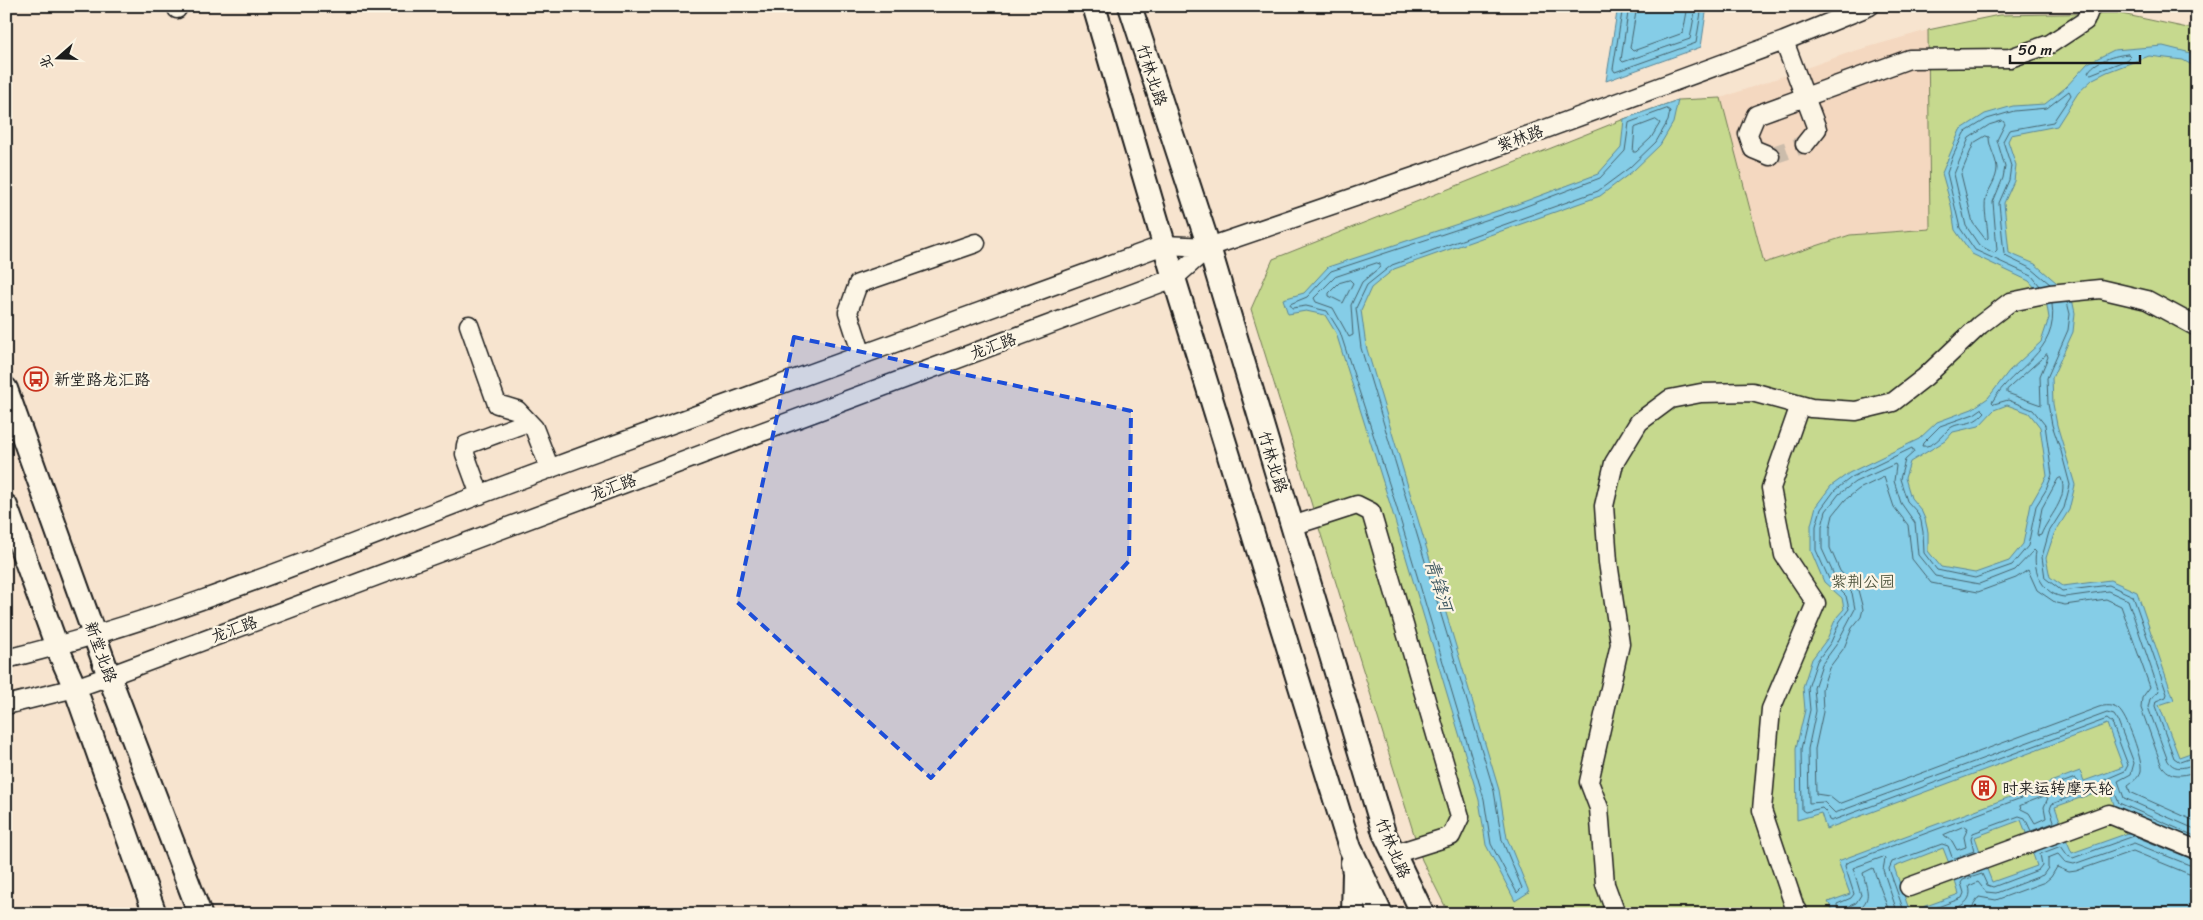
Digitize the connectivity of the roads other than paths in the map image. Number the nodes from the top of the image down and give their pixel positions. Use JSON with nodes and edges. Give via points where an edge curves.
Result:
{"nodes":[{"id":1,"x":1094,"y":6,"type":"edge"},
{"id":2,"x":1130,"y":6,"type":"edge"},
{"id":3,"x":1870,"y":6,"type":"edge"},
{"id":4,"x":2091,"y":6,"type":"edge"},
{"id":5,"x":1784,"y":41,"type":"junction"},
{"id":6,"x":1805,"y":97,"type":"junction"},
{"id":7,"x":1805,"y":144,"type":"dead end"},
{"id":8,"x":1770,"y":156,"type":"dead end"},
{"id":9,"x":976,"y":243,"type":"dead end"},
{"id":10,"x":1164,"y":245,"type":"junction"},
{"id":11,"x":1209,"y":247,"type":"junction"},
{"id":12,"x":1174,"y":278,"type":"junction"},
{"id":13,"x":469,"y":325,"type":"dead end"},
{"id":14,"x":2197,"y":327,"type":"edge"},
{"id":15,"x":862,"y":355,"type":"junction"},
{"id":16,"x":6,"y":389,"type":"edge"},
{"id":17,"x":1800,"y":405,"type":"junction"},
{"id":18,"x":528,"y":422,"type":"junction"},
{"id":19,"x":550,"y":469,"type":"junction"},
{"id":20,"x":480,"y":495,"type":"junction"},
{"id":21,"x":6,"y":506,"type":"edge"},
{"id":22,"x":1292,"y":526,"type":"junction"},
{"id":23,"x":95,"y":635,"type":"junction"},
{"id":24,"x":57,"y":646,"type":"junction"},
{"id":25,"x":6,"y":659,"type":"edge"},
{"id":26,"x":109,"y":676,"type":"junction"},
{"id":27,"x":75,"y":688,"type":"junction"},
{"id":28,"x":6,"y":705,"type":"edge"},
{"id":29,"x":1324,"y":764,"type":"junction"},
{"id":30,"x":2197,"y":850,"type":"edge"},
{"id":31,"x":1394,"y":854,"type":"junction"},
{"id":32,"x":1909,"y":887,"type":"dead end"},
{"id":33,"x":156,"y":914,"type":"edge"},
{"id":34,"x":200,"y":914,"type":"edge"},
{"id":35,"x":1353,"y":914,"type":"edge"},
{"id":36,"x":1381,"y":914,"type":"edge"},
{"id":37,"x":1422,"y":914,"type":"edge"},
{"id":38,"x":1616,"y":914,"type":"edge"},
{"id":39,"x":1799,"y":914,"type":"edge"}],
"edges":[{"from":1,"to":10,"type":"main road"},
{"from":2,"to":11,"type":"main road","name":"竹林北路"},
{"from":3,"to":5,"type":"street","name":"紫林路"},
{"from":4,"to":6,"type":"street","via":[[2084,21],[2050,44],[2010,58],[1909,60]]},
{"from":5,"to":6,"type":"street"},
{"from":5,"to":11,"type":"street","name":"紫林路","via":[[1437,169]]},
{"from":6,"to":7,"type":"street","via":[[1816,129]]},
{"from":6,"to":8,"type":"street","via":[[1756,115],[1748,134],[1753,149]]},
{"from":9,"to":15,"type":"street","via":[[858,284],[848,312]]},
{"from":10,"to":11,"type":"street","name":"紫林路"},
{"from":10,"to":12,"type":"main road"},
{"from":10,"to":15,"type":"street"},
{"from":11,"to":12,"type":"street","name":"龙汇路"},
{"from":11,"to":22,"type":"main road","name":"竹林北路"},
{"from":12,"to":26,"type":"street","name":"龙汇路"},
{"from":12,"to":29,"type":"main road"},
{"from":13,"to":18,"type":"street","via":[[497,404],[518,410]]},
{"from":14,"to":17,"type":"street","via":[[2148,300],[2100,289],[2050,294],[2010,302],[1893,402],[1856,411]]},
{"from":15,"to":19,"type":"street"},
{"from":16,"to":23,"type":"main road","name":"新堂北路"},
{"from":17,"to":38,"type":"street","via":[[1752,392],[1701,393],[1670,399],[1639,422],[1614,463],[1604,506],[1620,644],[1589,782],[1600,808],[1605,884]]},
{"from":17,"to":39,"type":"street","via":[[1771,488],[1784,555],[1816,603],[1770,708],[1762,810]]},
{"from":18,"to":19,"type":"street","via":[[534,428]]},
{"from":18,"to":20,"type":"street","via":[[466,445],[465,454]]},
{"from":19,"to":20,"type":"street"},
{"from":20,"to":23,"type":"street","via":[[207,599]]},
{"from":21,"to":24,"type":"main road"},
{"from":22,"to":31,"type":"main road","name":"竹林北路","via":[[1384,833]]},
{"from":22,"to":31,"type":"street","via":[[1357,505],[1371,512],[1460,817],[1451,836]]},
{"from":23,"to":24,"type":"street"},
{"from":23,"to":26,"type":"main road","name":"新堂北路"},
{"from":24,"to":25,"type":"street"},
{"from":24,"to":27,"type":"main road"},
{"from":26,"to":27,"type":"street","name":"龙汇路"},
{"from":26,"to":34,"type":"main road","name":"新堂北路"},
{"from":27,"to":28,"type":"street","name":"龙汇路"},
{"from":27,"to":33,"type":"main road"},
{"from":29,"to":35,"type":"main road","via":[[1354,872]]},
{"from":29,"to":36,"type":"main road","via":[[1350,848]]},
{"from":30,"to":32,"type":"street","via":[[2109,814]]},
{"from":31,"to":37,"type":"main road","name":"竹林北路"}]}
